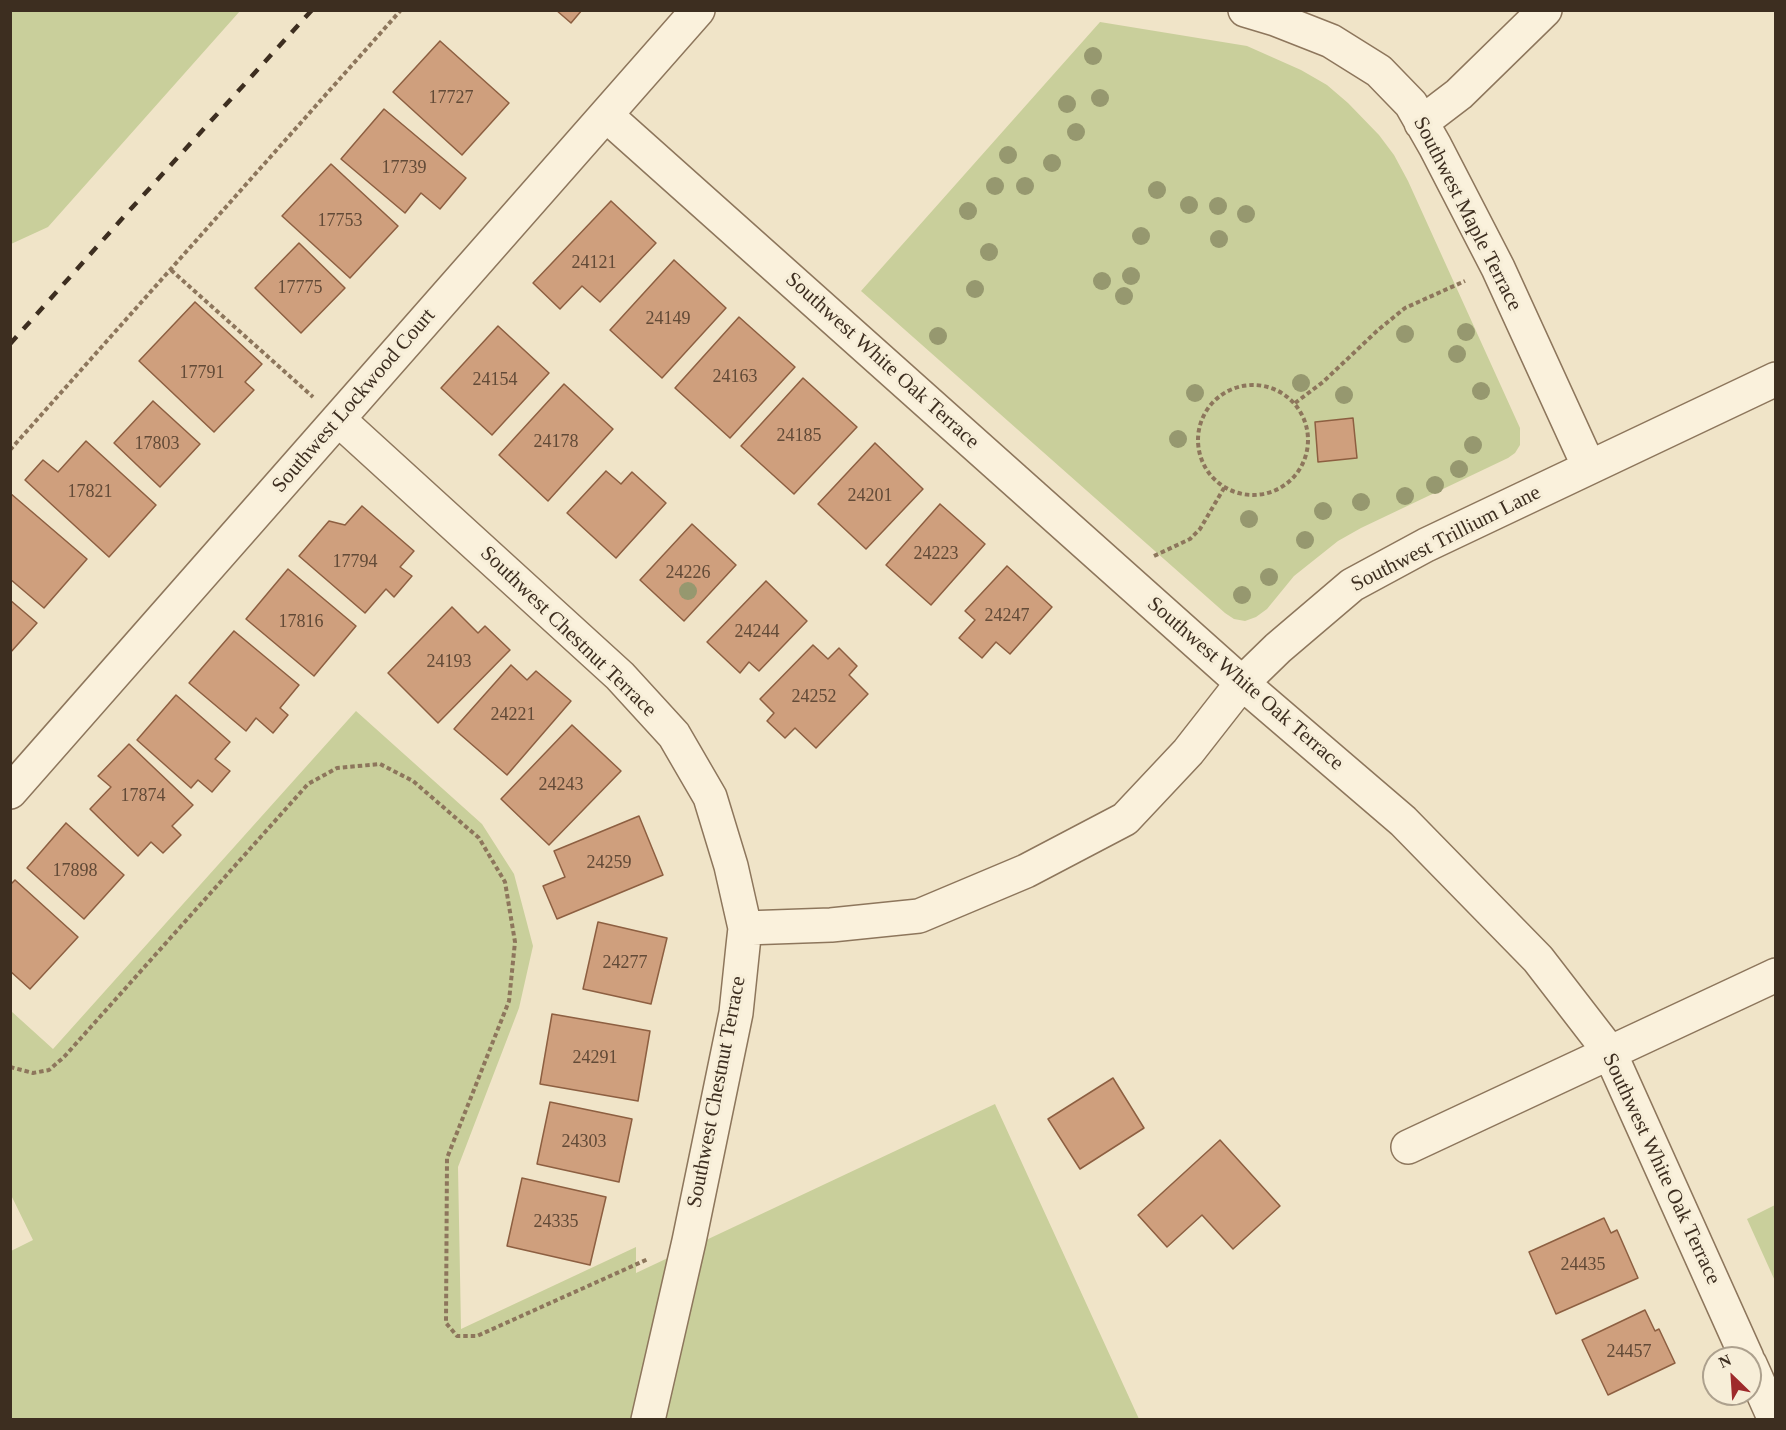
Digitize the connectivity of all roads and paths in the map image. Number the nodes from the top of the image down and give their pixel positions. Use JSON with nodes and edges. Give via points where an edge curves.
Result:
{"nodes":[{"id":1,"x":401,"y":10,"type":"edge"},
{"id":2,"x":698,"y":10,"type":"edge"},
{"id":3,"x":1245,"y":10,"type":"edge"},
{"id":4,"x":1545,"y":10,"type":"edge"},
{"id":5,"x":606,"y":115,"type":"junction"},
{"id":6,"x":1421,"y":123,"type":"junction"},
{"id":7,"x":1498,"y":267,"type":"junction"},
{"id":8,"x":171,"y":270,"type":"junction"},
{"id":9,"x":1776,"y":379,"type":"edge"},
{"id":10,"x":1295,"y":403,"type":"junction"},
{"id":11,"x":338,"y":419,"type":"junction"},
{"id":12,"x":10,"y":450,"type":"edge"},
{"id":13,"x":1589,"y":467,"type":"junction"},
{"id":14,"x":1224,"y":488,"type":"junction"},
{"id":15,"x":1117,"y":571,"type":"junction"},
{"id":16,"x":1242,"y":683,"type":"junction"},
{"id":17,"x":10,"y":792,"type":"edge"},
{"id":18,"x":745,"y":928,"type":"junction"},
{"id":19,"x":1776,"y":975,"type":"edge"},
{"id":20,"x":1609,"y":1051,"type":"junction"},
{"id":21,"x":10,"y":1067,"type":"edge"},
{"id":22,"x":1408,"y":1147,"type":"dead end"},
{"id":23,"x":689,"y":1240,"type":"junction"},
{"id":24,"x":1742,"y":1346,"type":"edge"},
{"id":25,"x":1762,"y":1390,"type":"edge"},
{"id":26,"x":648,"y":1419,"type":"edge"},
{"id":27,"x":1775,"y":1419,"type":"edge"}],
"edges":[{"from":1,"to":8,"type":"path"},
{"from":2,"to":5,"type":"street","name":"Southwest Lockwood Court"},
{"from":3,"to":6,"type":"street","name":"Southwest Maple Terrace","via":[[1331,41],[1379,71],[1411,104]]},
{"from":4,"to":6,"type":"street","via":[[1459,94]]},
{"from":5,"to":11,"type":"street","name":"Southwest Lockwood Court"},
{"from":5,"to":15,"type":"street","name":"Southwest White Oak Terrace"},
{"from":6,"to":7,"type":"street","name":"Southwest Maple Terrace"},
{"from":7,"to":10,"type":"path","via":[[1405,308]]},
{"from":7,"to":13,"type":"street","name":"Southwest Maple Terrace"},
{"from":8,"to":11,"type":"path"},
{"from":8,"to":12,"type":"path"},
{"from":9,"to":13,"type":"street","name":"Southwest Trillium Lane"},
{"from":10,"to":14,"type":"path","via":[[1304,418],[1307,453],[1289,482],[1275,491],[1257,495]]},
{"from":10,"to":14,"type":"path","via":[[1280,391],[1262,385],[1225,392],[1210,404],[1197,440],[1200,459]]},
{"from":11,"to":17,"type":"street","name":"Southwest Lockwood Court"},
{"from":11,"to":18,"type":"street","name":"Southwest Chestnut Terrace","via":[[620,676],[674,735],[710,797]]},
{"from":13,"to":16,"type":"street","name":"Southwest Trillium Lane","via":[[1352,585]]},
{"from":14,"to":15,"type":"path","via":[[1190,539]]},
{"from":15,"to":16,"type":"street","name":"Southwest White Oak Terrace"},
{"from":16,"to":18,"type":"street","name":"Southwest Trillium Lane","via":[[1188,752],[1125,819],[1026,871],[919,916]]},
{"from":16,"to":20,"type":"street","name":"Southwest White Oak Terrace","via":[[1403,821],[1538,959]]},
{"from":18,"to":23,"type":"street","name":"Southwest Chestnut Terrace","via":[[736,1013]]},
{"from":19,"to":20,"type":"street"},
{"from":20,"to":22,"type":"street"},
{"from":20,"to":24,"type":"street","name":"Southwest White Oak Terrace"},
{"from":21,"to":23,"type":"path","via":[[33,1072],[50,1070],[64,1057],[308,784],[337,768],[380,764],[413,781],[479,838],[505,882],[515,942],[509,1001],[447,1158],[446,1323],[457,1336],[477,1336]]},
{"from":23,"to":26,"type":"street","name":"Southwest Chestnut Terrace"},
{"from":25,"to":27,"type":"street"}]}
